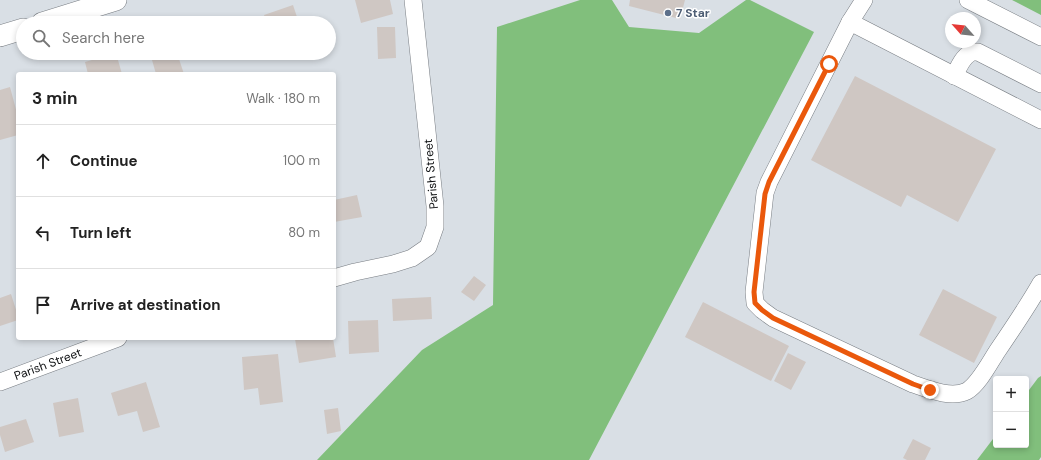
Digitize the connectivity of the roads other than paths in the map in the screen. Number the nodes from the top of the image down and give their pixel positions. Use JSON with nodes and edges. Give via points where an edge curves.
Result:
{"nodes":[{"id":1,"x":116,"y":0,"type":"edge"},
{"id":2,"x":413,"y":0,"type":"edge"},
{"id":3,"x":864,"y":0,"type":"edge"},
{"id":4,"x":968,"y":0,"type":"edge"},
{"id":5,"x":65,"y":16,"type":"edge"},
{"id":6,"x":850,"y":22,"type":"junction"},
{"id":7,"x":16,"y":31,"type":"edge"},
{"id":8,"x":0,"y":36,"type":"edge"},
{"id":9,"x":1041,"y":37,"type":"edge"},
{"id":10,"x":954,"y":76,"type":"junction"},
{"id":11,"x":1041,"y":84,"type":"edge"},
{"id":12,"x":1041,"y":120,"type":"edge"},
{"id":13,"x":336,"y":277,"type":"edge"},
{"id":14,"x":1041,"y":283,"type":"edge"},
{"id":15,"x":113,"y":340,"type":"edge"},
{"id":16,"x":0,"y":382,"type":"edge"}],
"edges":[{"from":1,"to":5,"type":"main road"},
{"from":2,"to":13,"type":"street","name":"Parish Street","via":[[435,206],[435,227],[428,247],[412,258]]},
{"from":3,"to":6,"type":"street"},
{"from":4,"to":9,"type":"street"},
{"from":6,"to":10,"type":"street"},
{"from":6,"to":14,"type":"street","via":[[769,182],[765,194],[754,292],[755,303],[773,318],[913,384],[955,394],[966,391],[977,382]]},
{"from":7,"to":8,"type":"main road"},
{"from":10,"to":11,"type":"street","via":[[968,54],[978,52]]},
{"from":10,"to":12,"type":"street"},
{"from":15,"to":16,"type":"street","name":"Parish Street"}]}
